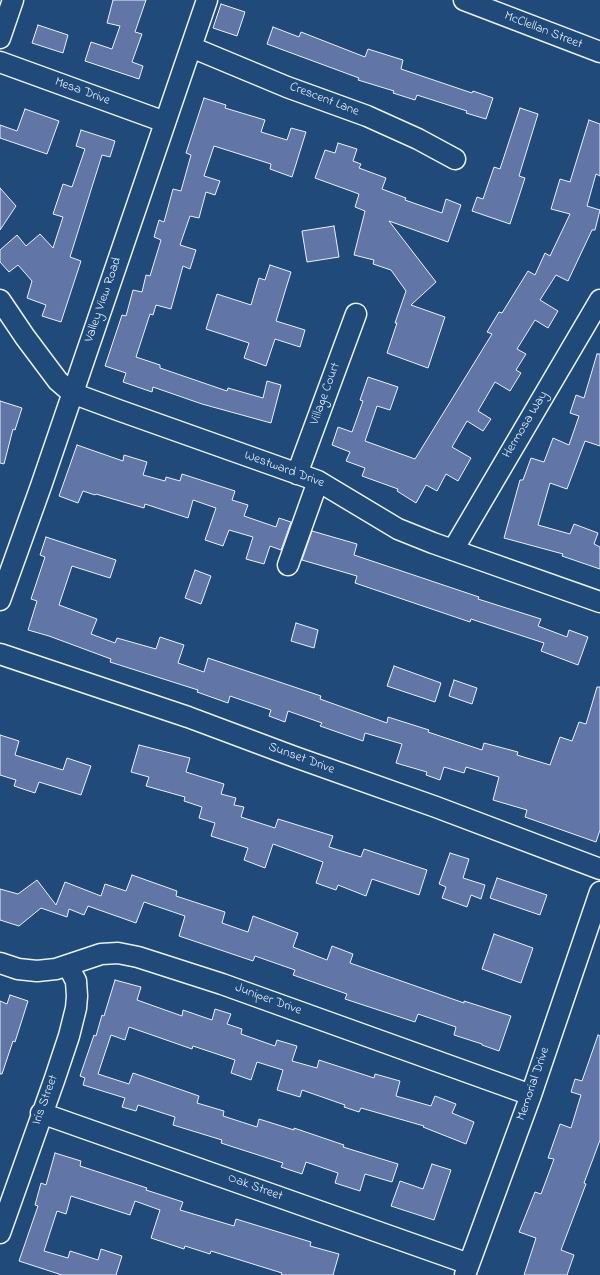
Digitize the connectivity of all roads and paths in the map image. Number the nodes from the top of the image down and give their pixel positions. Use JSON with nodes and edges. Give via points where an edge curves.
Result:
{"nodes":[{"id":1,"x":13,"y":0,"type":"edge"},
{"id":2,"x":207,"y":0,"type":"edge"},
{"id":3,"x":464,"y":0,"type":"edge"},
{"id":4,"x":0,"y":38,"type":"edge"},
{"id":5,"x":191,"y":47,"type":"junction"},
{"id":6,"x":600,"y":52,"type":"edge"},
{"id":7,"x":0,"y":62,"type":"edge"},
{"id":8,"x":165,"y":122,"type":"junction"},
{"id":9,"x":455,"y":159,"type":"dead end"},
{"id":10,"x":0,"y":300,"type":"edge"},
{"id":11,"x":600,"y":300,"type":"edge"},
{"id":12,"x":356,"y":314,"type":"dead end"},
{"id":13,"x":72,"y":393,"type":"junction"},
{"id":14,"x":297,"y":474,"type":"junction"},
{"id":15,"x":318,"y":481,"type":"junction"},
{"id":16,"x":453,"y":550,"type":"junction"},
{"id":17,"x":288,"y":565,"type":"dead end"},
{"id":18,"x":0,"y":600,"type":"edge"},
{"id":19,"x":600,"y":602,"type":"edge"},
{"id":20,"x":0,"y":654,"type":"edge"},
{"id":21,"x":600,"y":869,"type":"edge"},
{"id":22,"x":600,"y":892,"type":"edge"},
{"id":23,"x":0,"y":963,"type":"edge"},
{"id":24,"x":68,"y":966,"type":"junction"},
{"id":25,"x":531,"y":1095,"type":"junction"},
{"id":26,"x":42,"y":1113,"type":"junction"},
{"id":27,"x":0,"y":1233,"type":"edge"},
{"id":28,"x":467,"y":1270,"type":"edge"}],
"edges":[{"from":1,"to":4,"type":"street"},
{"from":2,"to":5,"type":"street","name":"Valley View Road"},
{"from":3,"to":6,"type":"street","name":"McClellan Street"},
{"from":5,"to":8,"type":"street","name":"Valley View Road"},
{"from":5,"to":9,"type":"street","name":"Crescent Lane","via":[[367,116]]},
{"from":7,"to":8,"type":"street","name":"Mesa Drive"},
{"from":8,"to":13,"type":"street","name":"Valley View Road"},
{"from":10,"to":13,"type":"street","name":"Westward Drive","via":[[58,381]]},
{"from":11,"to":16,"type":"street","name":"Hermosa Way"},
{"from":12,"to":14,"type":"street","name":"Village Court"},
{"from":13,"to":14,"type":"street","name":"Westward Drive"},
{"from":13,"to":18,"type":"street","name":"Valley View Road","via":[[42,486]]},
{"from":14,"to":15,"type":"street","name":"Westward Drive"},
{"from":15,"to":16,"type":"street","name":"Westward Drive","via":[[398,528]]},
{"from":15,"to":17,"type":"street"},
{"from":16,"to":19,"type":"street","name":"Westward Drive"},
{"from":20,"to":21,"type":"street","name":"Sunset Drive","via":[[188,717]]},
{"from":22,"to":25,"type":"street","name":"Memorial Drive"},
{"from":23,"to":24,"type":"street","name":"Juniper Drive","via":[[18,969],[37,971]]},
{"from":24,"to":25,"type":"street","name":"Juniper Drive","via":[[101,954],[118,953],[138,957],[222,984]]},
{"from":24,"to":26,"type":"street","name":"Iris Street","via":[[76,981],[76,1008]]},
{"from":25,"to":28,"type":"street","name":"Memorial Drive"},
{"from":26,"to":27,"type":"street","name":"Iris Street"},
{"from":26,"to":28,"type":"street","name":"Oak Street"}]}
